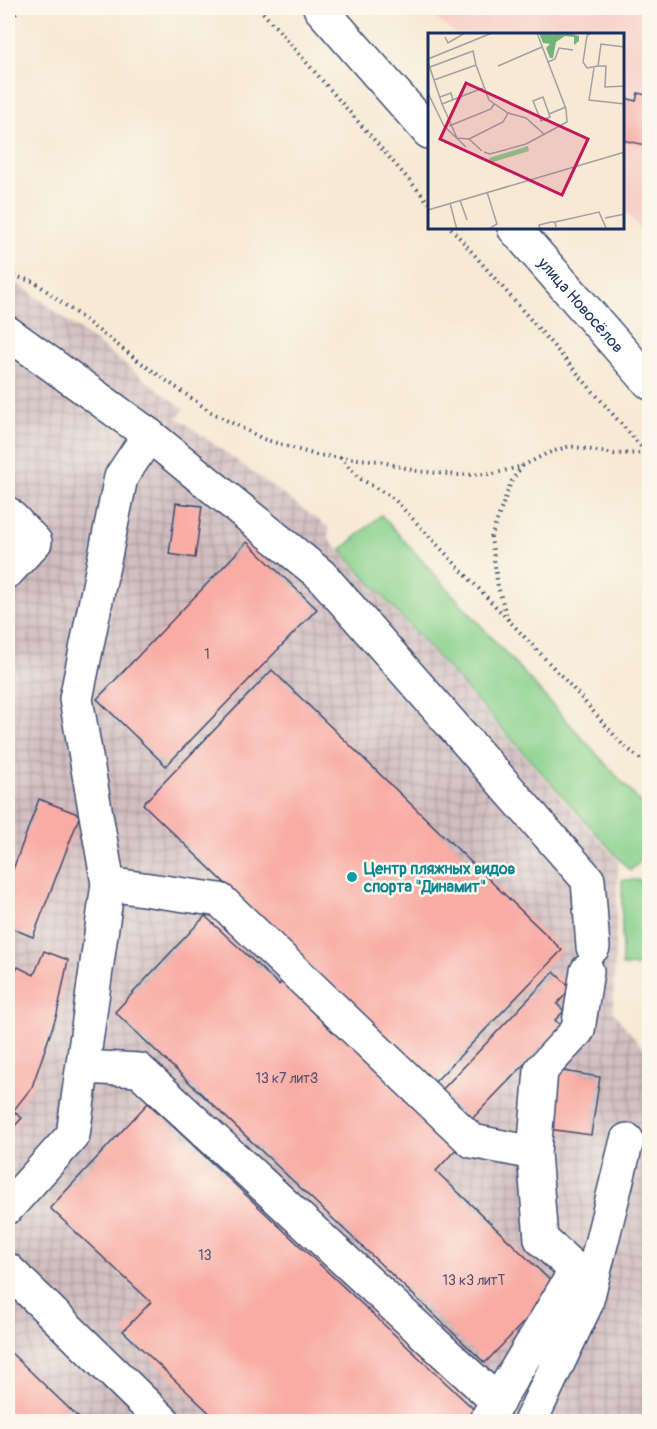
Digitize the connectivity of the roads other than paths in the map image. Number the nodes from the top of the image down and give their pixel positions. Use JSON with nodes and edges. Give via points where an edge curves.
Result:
{"nodes":[{"id":1,"x":320,"y":8,"type":"edge"},
{"id":2,"x":428,"y":131,"type":"edge"},
{"id":3,"x":516,"y":230,"type":"edge"},
{"id":4,"x":8,"y":333,"type":"edge"},
{"id":5,"x":650,"y":383,"type":"edge"},
{"id":6,"x":149,"y":435,"type":"junction"},
{"id":7,"x":8,"y":514,"type":"edge"},
{"id":8,"x":8,"y":571,"type":"edge"},
{"id":9,"x":108,"y":884,"type":"junction"},
{"id":10,"x":83,"y":1067,"type":"junction"},
{"id":11,"x":627,"y":1140,"type":"dead end"},
{"id":12,"x":534,"y":1153,"type":"junction"},
{"id":13,"x":8,"y":1207,"type":"edge"},
{"id":14,"x":8,"y":1270,"type":"edge"},
{"id":15,"x":491,"y":1412,"type":"edge"},
{"id":16,"x":164,"y":1422,"type":"edge"},
{"id":17,"x":530,"y":1422,"type":"edge"}],
"edges":[{"from":1,"to":2,"type":"street"},
{"from":3,"to":5,"type":"street","name":"улица Новосёлов"},
{"from":4,"to":6,"type":"street"},
{"from":6,"to":9,"type":"street","via":[[121,477],[76,699]]},
{"from":6,"to":12,"type":"street","via":[[321,575],[588,880],[590,959],[578,1029],[541,1070]]},
{"from":7,"to":8,"type":"street","via":[[35,542]]},
{"from":9,"to":10,"type":"street"},
{"from":9,"to":12,"type":"street","via":[[220,900],[472,1141]]},
{"from":10,"to":13,"type":"street","via":[[73,1135]]},
{"from":10,"to":15,"type":"street","via":[[139,1070]]},
{"from":11,"to":17,"type":"street","via":[[586,1304]]},
{"from":12,"to":15,"type":"street","via":[[541,1239],[576,1270]]},
{"from":14,"to":16,"type":"street"}]}
